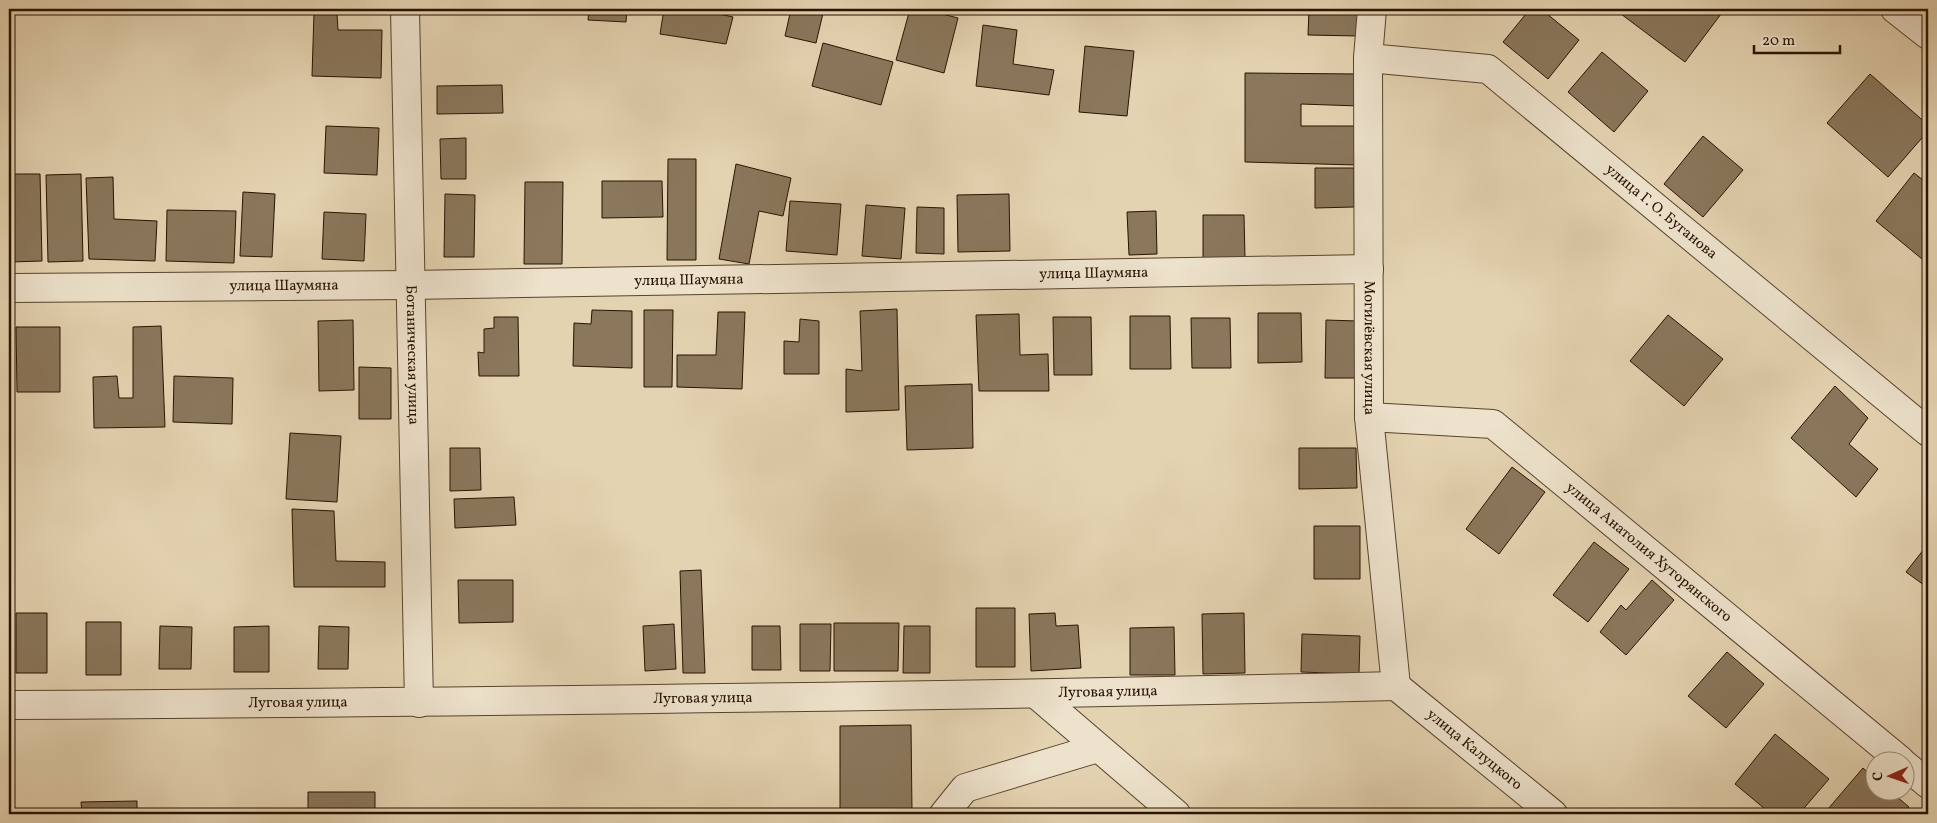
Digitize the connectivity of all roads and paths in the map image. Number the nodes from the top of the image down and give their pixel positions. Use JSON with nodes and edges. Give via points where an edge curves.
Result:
{"nodes":[{"id":1,"x":405,"y":9,"type":"edge"},
{"id":2,"x":1372,"y":9,"type":"edge"},
{"id":3,"x":1896,"y":9,"type":"edge"},
{"id":4,"x":1928,"y":35,"type":"edge"},
{"id":5,"x":1368,"y":58,"type":"junction"},
{"id":6,"x":1369,"y":269,"type":"junction"},
{"id":7,"x":410,"y":285,"type":"junction"},
{"id":8,"x":9,"y":288,"type":"edge"},
{"id":9,"x":1369,"y":417,"type":"junction"},
{"id":10,"x":1928,"y":432,"type":"edge"},
{"id":11,"x":1396,"y":686,"type":"junction"},
{"id":12,"x":1036,"y":694,"type":"junction"},
{"id":13,"x":419,"y":702,"type":"junction"},
{"id":14,"x":9,"y":704,"type":"edge"},
{"id":15,"x":1098,"y":748,"type":"junction"},
{"id":16,"x":1888,"y":750,"type":"edge"},
{"id":17,"x":1914,"y":772,"type":"edge"},
{"id":18,"x":1928,"y":784,"type":"edge"},
{"id":19,"x":944,"y":814,"type":"edge"},
{"id":20,"x":1176,"y":814,"type":"edge"},
{"id":21,"x":1553,"y":814,"type":"edge"}],
"edges":[{"from":1,"to":7,"type":"street","name":"Ботаническая улица"},
{"from":2,"to":5,"type":"street","name":"Могилёвская улица"},
{"from":3,"to":4,"type":"street"},
{"from":5,"to":6,"type":"street","name":"Могилёвская улица"},
{"from":5,"to":10,"type":"street","name":"улица Г. О. Буганова","via":[[1488,69]]},
{"from":6,"to":7,"type":"street","name":"улица Шаумяна"},
{"from":6,"to":9,"type":"street","name":"Могилёвская улица"},
{"from":7,"to":8,"type":"street","name":"улица Шаумяна"},
{"from":7,"to":13,"type":"street","name":"Ботаническая улица"},
{"from":9,"to":11,"type":"street","name":"Могилёвская улица"},
{"from":9,"to":16,"type":"street","name":"улица Анатолия Хуторянского","via":[[1493,424]]},
{"from":11,"to":12,"type":"street","name":"Луговая улица"},
{"from":11,"to":21,"type":"street","name":"улица Калуцкого"},
{"from":12,"to":13,"type":"street","name":"Луговая улица"},
{"from":12,"to":15,"type":"street"},
{"from":13,"to":14,"type":"street","name":"Луговая улица"},
{"from":15,"to":19,"type":"street","via":[[965,788]]},
{"from":15,"to":20,"type":"street"},
{"from":17,"to":18,"type":"street"}]}
